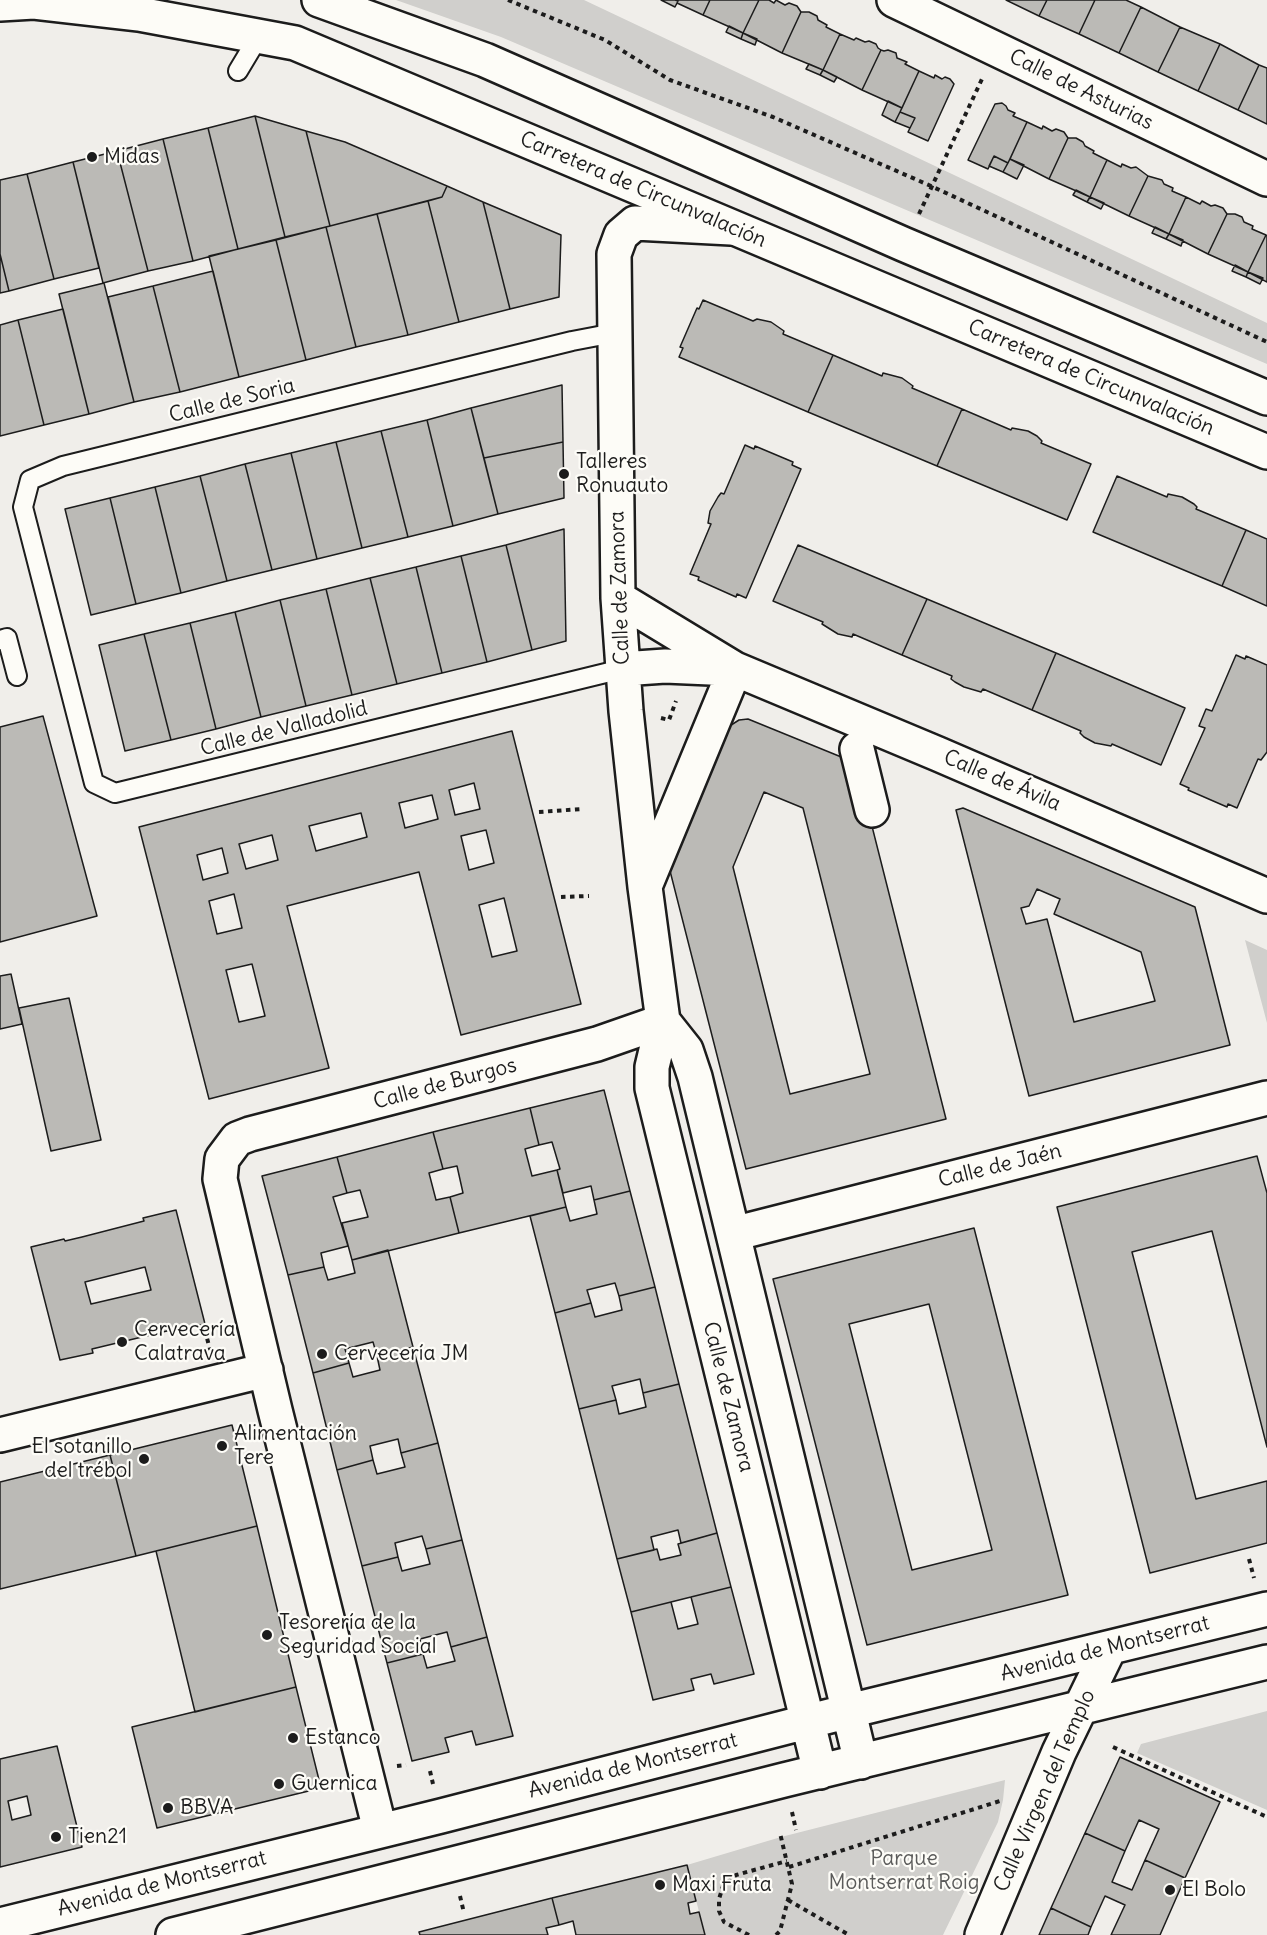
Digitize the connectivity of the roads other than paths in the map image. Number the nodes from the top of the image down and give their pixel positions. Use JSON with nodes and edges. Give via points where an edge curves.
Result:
{"nodes":[{"id":1,"x":319,"y":0,"type":"edge"},
{"id":2,"x":894,"y":0,"type":"edge"},
{"id":3,"x":0,"y":4,"type":"edge"},
{"id":4,"x":259,"y":36,"type":"junction"},
{"id":5,"x":238,"y":71,"type":"dead end"},
{"id":6,"x":1267,"y":180,"type":"edge"},
{"id":7,"x":732,"y":228,"type":"junction"},
{"id":8,"x":614,"y":333,"type":"junction"},
{"id":9,"x":1267,"y":398,"type":"edge"},
{"id":10,"x":1267,"y":452,"type":"edge"},
{"id":11,"x":618,"y":598,"type":"junction"},
{"id":12,"x":0,"y":640,"type":"edge"},
{"id":13,"x":59,"y":647,"type":"joint"},
{"id":14,"x":622,"y":669,"type":"junction"},
{"id":15,"x":735,"y":669,"type":"junction"},
{"id":16,"x":17,"y":676,"type":"dead end"},
{"id":17,"x":857,"y":749,"type":"dead end"},
{"id":18,"x":872,"y":810,"type":"dead end"},
{"id":19,"x":645,"y":887,"type":"junction"},
{"id":20,"x":1267,"y":896,"type":"edge"},
{"id":21,"x":663,"y":1021,"type":"junction"},
{"id":22,"x":1267,"y":1098,"type":"edge"},
{"id":23,"x":733,"y":1234,"type":"junction"},
{"id":24,"x":266,"y":1370,"type":"junction"},
{"id":25,"x":0,"y":1435,"type":"edge"},
{"id":26,"x":1267,"y":1609,"type":"edge"},
{"id":27,"x":1109,"y":1649,"type":"junction"},
{"id":28,"x":1267,"y":1662,"type":"edge"},
{"id":29,"x":1079,"y":1709,"type":"junction"},
{"id":30,"x":849,"y":1712,"type":"junction"},
{"id":31,"x":807,"y":1723,"type":"junction"},
{"id":32,"x":861,"y":1762,"type":"junction"},
{"id":33,"x":820,"y":1772,"type":"junction"},
{"id":34,"x":380,"y":1830,"type":"junction"},
{"id":35,"x":0,"y":1925,"type":"edge"},
{"id":36,"x":173,"y":1935,"type":"edge"},
{"id":37,"x":982,"y":1935,"type":"edge"}],
"edges":[{"from":1,"to":9,"type":"street","via":[[485,60]]},
{"from":2,"to":6,"type":"street","name":"Calle de Asturias"},
{"from":3,"to":4,"type":"street","name":"Carretera de Circunvalación","via":[[34,2],[139,14]]},
{"from":4,"to":5,"type":"lane"},
{"from":4,"to":7,"type":"street","name":"Carretera de Circunvalación","via":[[295,44]]},
{"from":7,"to":8,"type":"street","name":"Calle de Zamora","via":[[635,223],[621,235],[614,254]]},
{"from":7,"to":10,"type":"street","name":"Carretera de Circunvalación"},
{"from":8,"to":11,"type":"street","name":"Calle de Zamora"},
{"from":8,"to":13,"type":"lane","name":"Calle de Soria","via":[[572,340],[63,466],[30,480],[23,507]]},
{"from":11,"to":14,"type":"street","name":"Calle de Zamora"},
{"from":11,"to":15,"type":"street","name":"Calle de Ávila"},
{"from":12,"to":16,"type":"lane","via":[[7,639]]},
{"from":13,"to":14,"type":"lane","name":"Calle de Valladolid","via":[[94,783],[115,793]]},
{"from":14,"to":15,"type":"street","name":"Calle de Ávila"},
{"from":14,"to":19,"type":"street","name":"Calle de Zamora"},
{"from":15,"to":19,"type":"street"},
{"from":15,"to":20,"type":"street","name":"Calle de Ávila"},
{"from":17,"to":18,"type":"street"},
{"from":19,"to":21,"type":"street","name":"Calle de Zamora"},
{"from":21,"to":23,"type":"street","name":"Calle de Zamora","via":[[686,1050],[695,1077]]},
{"from":21,"to":24,"type":"street","name":"Calle de Burgos","via":[[597,1044],[237,1139],[222,1159],[220,1179]]},
{"from":21,"to":31,"type":"street","name":"Calle de Zamora","via":[[652,1067],[652,1088]]},
{"from":22,"to":23,"type":"street","name":"Calle de Jaén"},
{"from":23,"to":30,"type":"street","name":"Calle de Zamora"},
{"from":24,"to":25,"type":"street"},
{"from":24,"to":34,"type":"street"},
{"from":26,"to":27,"type":"street","name":"Avenida de Montserrat"},
{"from":27,"to":29,"type":"street","name":"Calle Virgen del Templo"},
{"from":27,"to":30,"type":"street","name":"Avenida de Montserrat"},
{"from":28,"to":29,"type":"street"},
{"from":29,"to":32,"type":"street"},
{"from":29,"to":37,"type":"street","name":"Calle Virgen del Templo"},
{"from":30,"to":31,"type":"street","name":"Avenida de Montserrat"},
{"from":30,"to":32,"type":"street","name":"Calle de Zamora"},
{"from":31,"to":33,"type":"street","name":"Calle de Zamora"},
{"from":31,"to":34,"type":"street","name":"Avenida de Montserrat"},
{"from":32,"to":33,"type":"street"},
{"from":33,"to":36,"type":"street"},
{"from":34,"to":35,"type":"street","name":"Avenida de Montserrat"}]}
